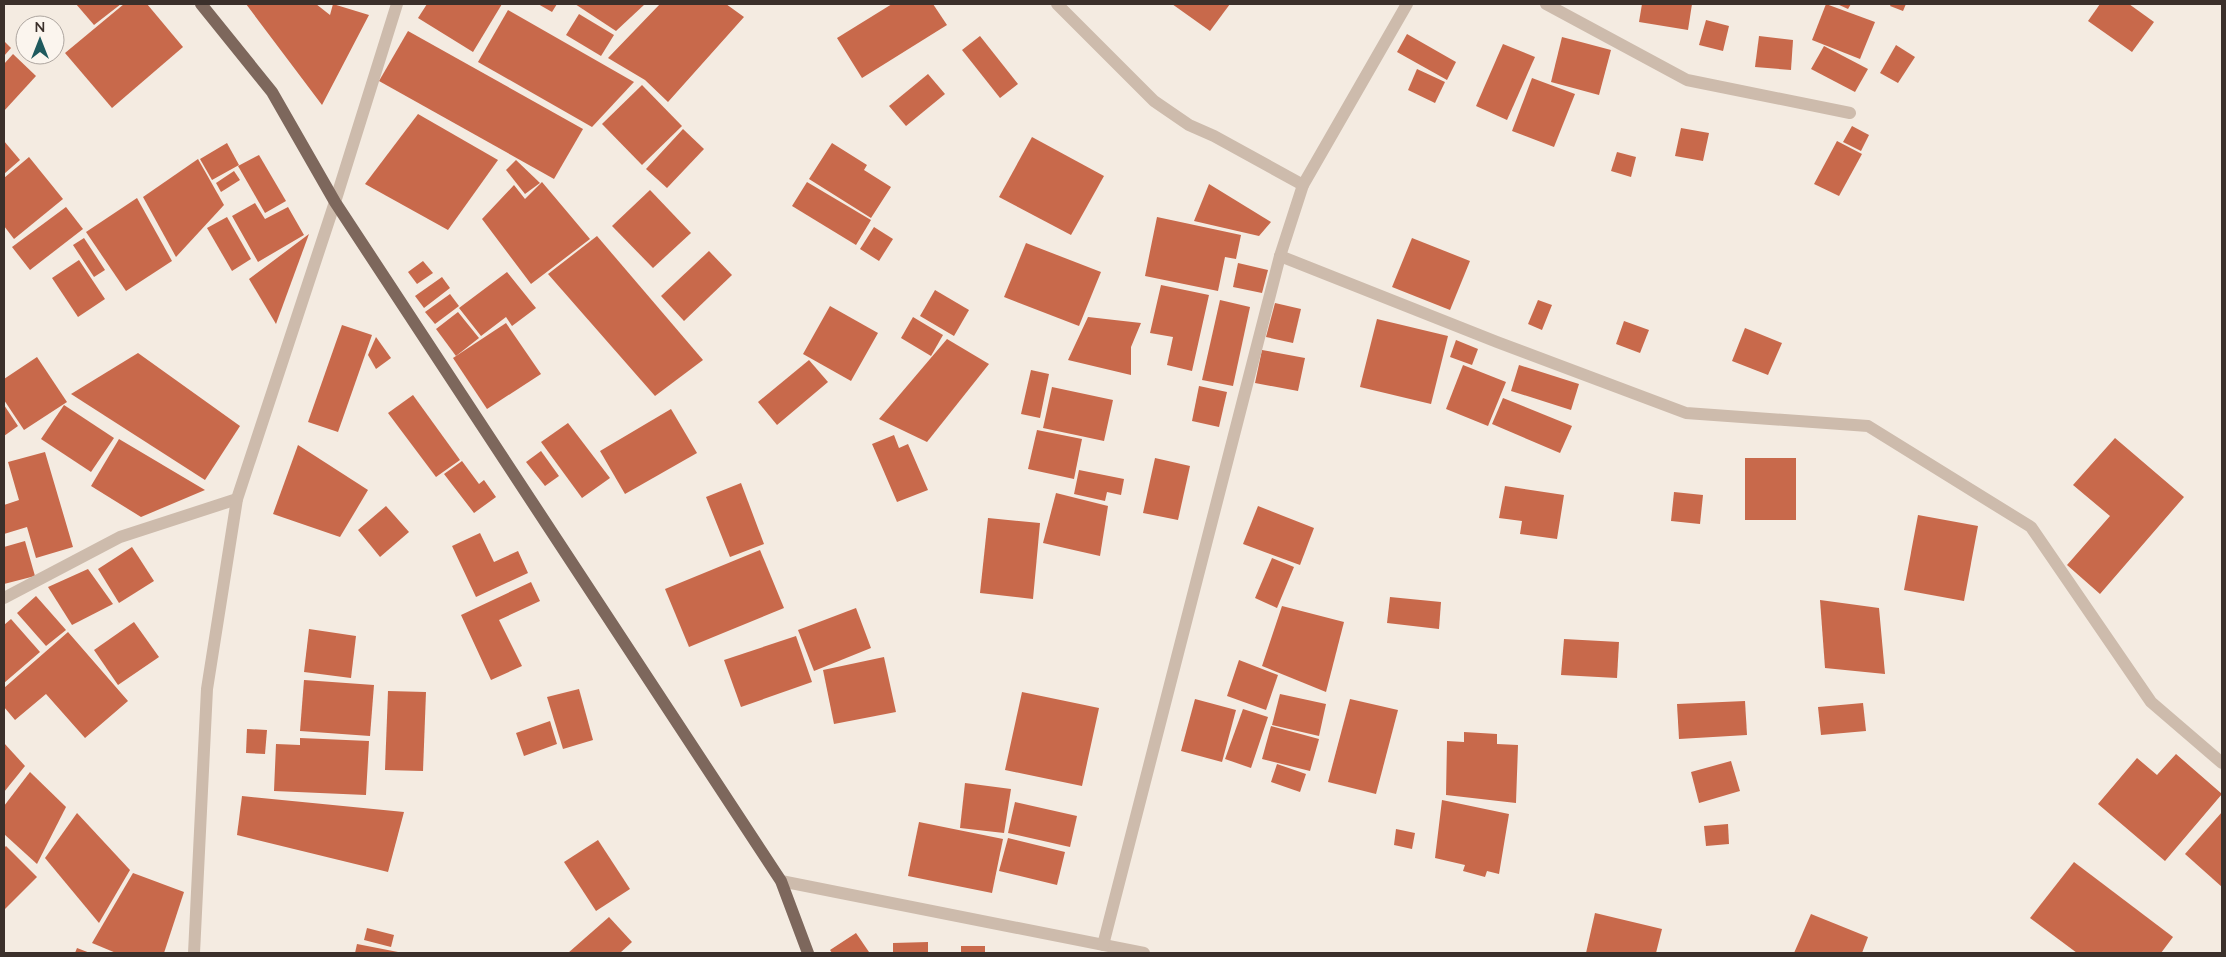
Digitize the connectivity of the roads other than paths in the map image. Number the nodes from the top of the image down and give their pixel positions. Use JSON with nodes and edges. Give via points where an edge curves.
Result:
{"nodes":[{"id":1,"x":201,"y":4,"type":"edge"},
{"id":2,"x":397,"y":4,"type":"edge"},
{"id":3,"x":1057,"y":4,"type":"edge"},
{"id":4,"x":1407,"y":4,"type":"edge"},
{"id":5,"x":1546,"y":4,"type":"edge"},
{"id":6,"x":1850,"y":113,"type":"dead end"},
{"id":7,"x":1303,"y":186,"type":"junction"},
{"id":8,"x":335,"y":202,"type":"junction"},
{"id":9,"x":1280,"y":256,"type":"junction"},
{"id":10,"x":237,"y":499,"type":"junction"},
{"id":11,"x":4,"y":598,"type":"edge"},
{"id":12,"x":2222,"y":763,"type":"edge"},
{"id":13,"x":781,"y":881,"type":"junction"},
{"id":14,"x":1103,"y":945,"type":"junction"},
{"id":15,"x":194,"y":953,"type":"edge"},
{"id":16,"x":808,"y":953,"type":"edge"},
{"id":17,"x":1144,"y":953,"type":"edge"}],
"edges":[{"from":1,"to":8,"type":"main road","via":[[272,92]]},
{"from":2,"to":8,"type":"street"},
{"from":3,"to":7,"type":"street","via":[[1154,101],[1190,125]]},
{"from":4,"to":7,"type":"street"},
{"from":5,"to":6,"type":"street","via":[[1687,80]]},
{"from":7,"to":9,"type":"street"},
{"from":8,"to":10,"type":"street"},
{"from":8,"to":13,"type":"main road"},
{"from":9,"to":12,"type":"street","via":[[1686,413],[1868,426],[2031,527],[2151,702]]},
{"from":9,"to":14,"type":"street"},
{"from":10,"to":11,"type":"street","via":[[120,537]]},
{"from":10,"to":15,"type":"street","via":[[207,688]]},
{"from":13,"to":14,"type":"street"},
{"from":13,"to":16,"type":"main road"},
{"from":14,"to":17,"type":"street"}]}
